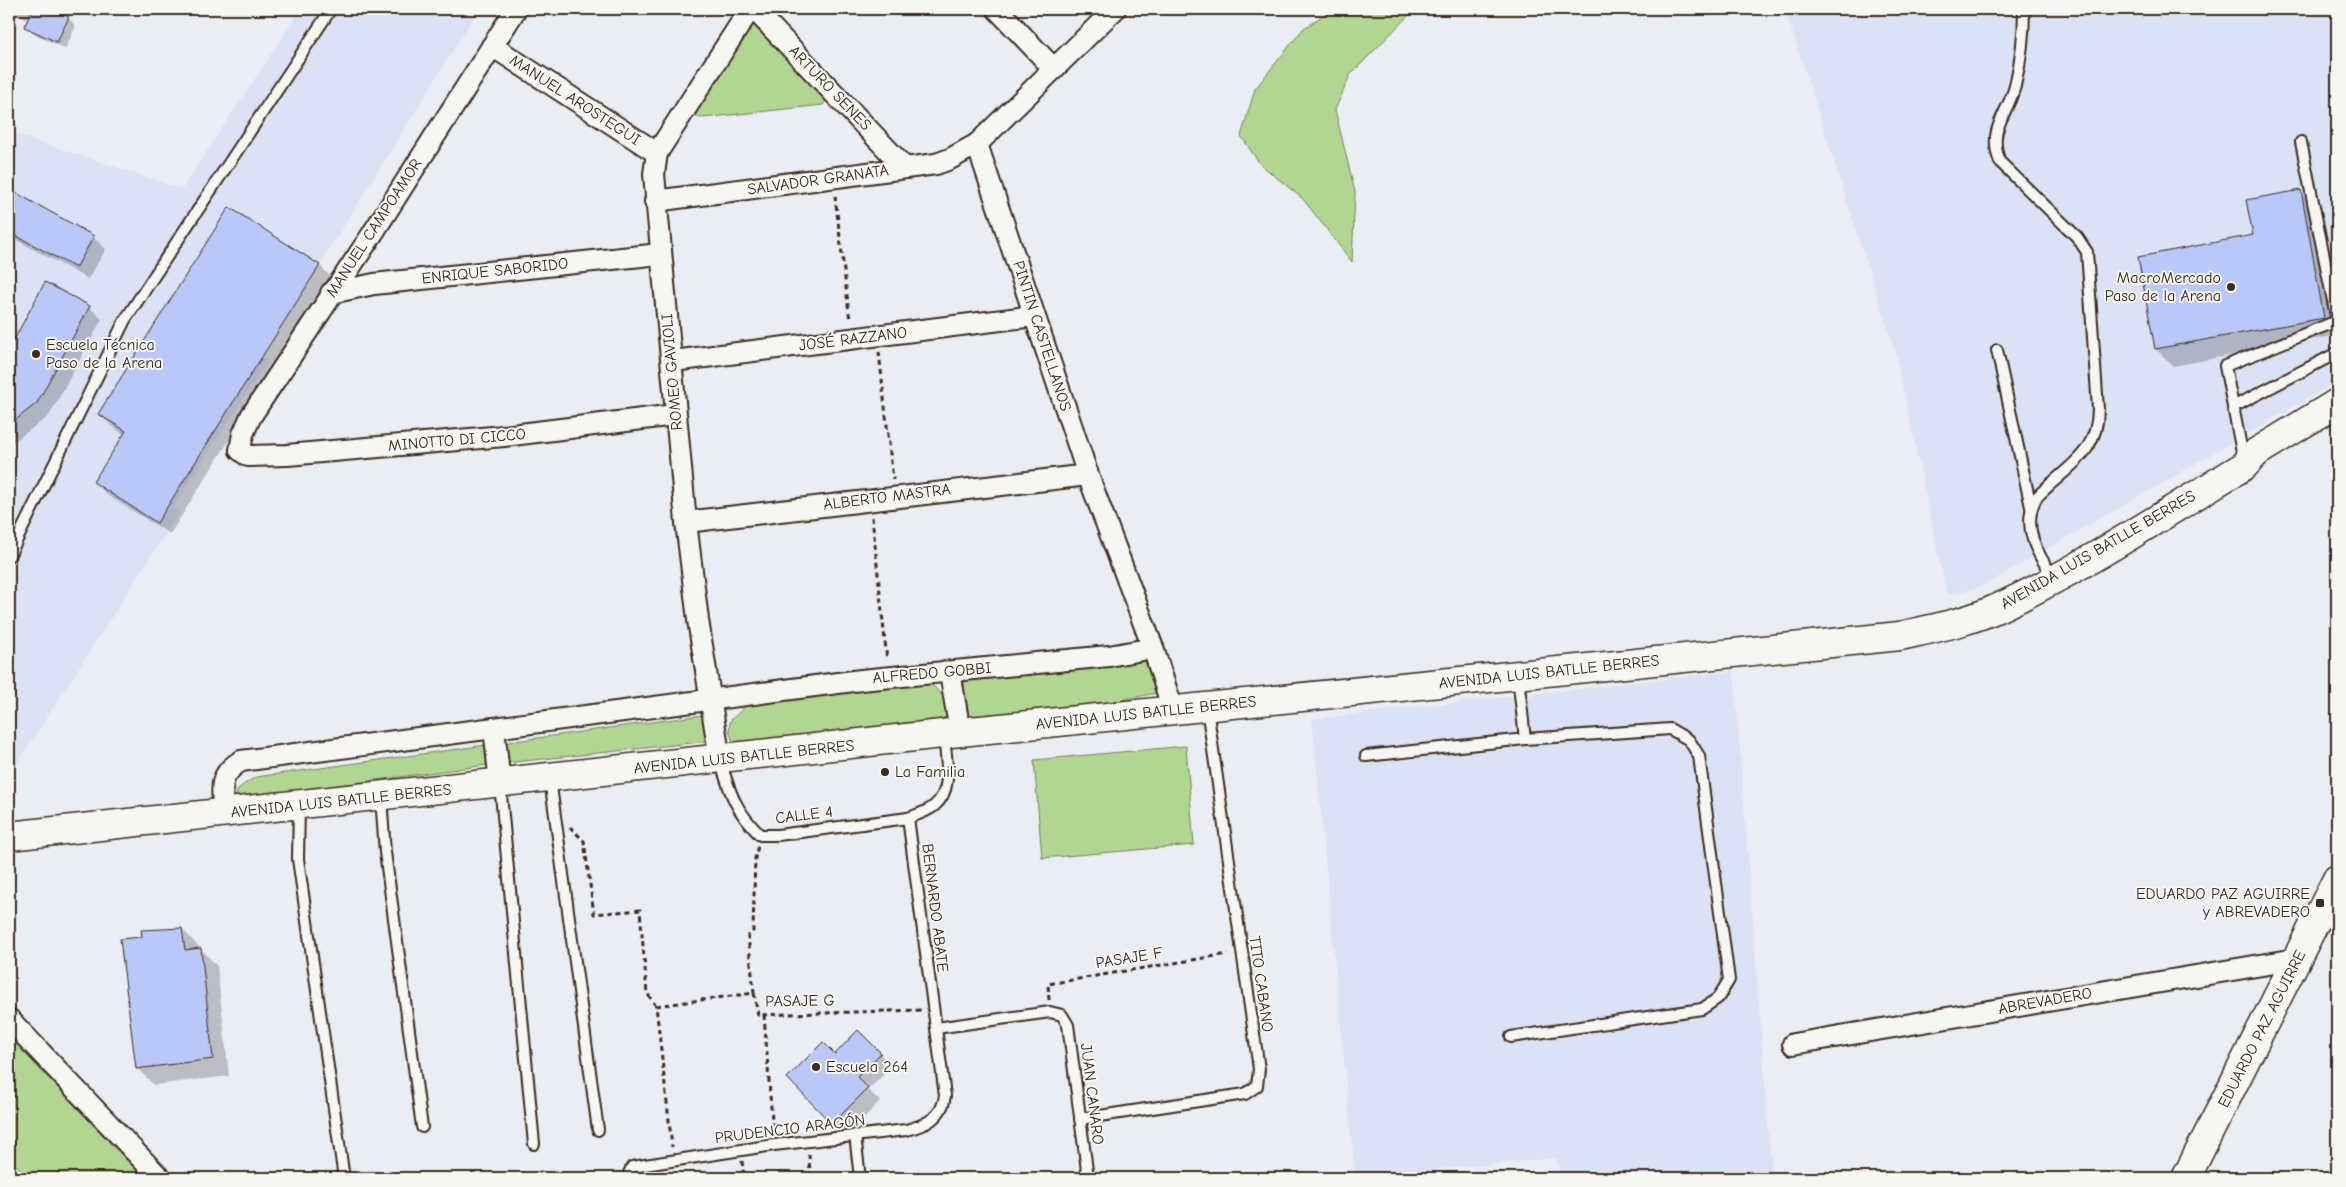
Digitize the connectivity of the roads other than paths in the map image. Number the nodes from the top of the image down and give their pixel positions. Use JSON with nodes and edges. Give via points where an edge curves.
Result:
{"nodes":[{"id":1,"x":331,"y":9,"type":"edge"},
{"id":2,"x":516,"y":9,"type":"edge"},
{"id":3,"x":750,"y":9,"type":"edge"},
{"id":4,"x":754,"y":9,"type":"edge"},
{"id":5,"x":997,"y":9,"type":"edge"},
{"id":6,"x":1115,"y":9,"type":"edge"},
{"id":7,"x":2024,"y":9,"type":"edge"},
{"id":8,"x":492,"y":46,"type":"junction"},
{"id":9,"x":1053,"y":68,"type":"junction"},
{"id":10,"x":2301,"y":142,"type":"dead end"},
{"id":11,"x":976,"y":144,"type":"junction"},
{"id":12,"x":658,"y":153,"type":"junction"},
{"id":13,"x":905,"y":168,"type":"junction"},
{"id":14,"x":655,"y":201,"type":"junction"},
{"id":15,"x":660,"y":254,"type":"junction"},
{"id":16,"x":331,"y":293,"type":"junction"},
{"id":17,"x":1034,"y":316,"type":"junction"},
{"id":18,"x":2337,"y":321,"type":"edge"},
{"id":19,"x":1997,"y":350,"type":"dead end"},
{"id":20,"x":2337,"y":353,"type":"edge"},
{"id":21,"x":672,"y":361,"type":"junction"},
{"id":22,"x":2337,"y":403,"type":"edge"},
{"id":23,"x":2233,"y":407,"type":"junction"},
{"id":24,"x":675,"y":415,"type":"junction"},
{"id":25,"x":2337,"y":422,"type":"edge"},
{"id":26,"x":240,"y":450,"type":"joint"},
{"id":27,"x":2244,"y":466,"type":"junction"},
{"id":28,"x":1088,"y":475,"type":"junction"},
{"id":29,"x":2031,"y":507,"type":"junction"},
{"id":30,"x":686,"y":522,"type":"junction"},
{"id":31,"x":9,"y":556,"type":"edge"},
{"id":32,"x":2054,"y":578,"type":"junction"},
{"id":33,"x":1153,"y":648,"type":"junction"},
{"id":34,"x":950,"y":672,"type":"junction"},
{"id":35,"x":1518,"y":675,"type":"junction"},
{"id":36,"x":712,"y":700,"type":"junction"},
{"id":37,"x":1207,"y":707,"type":"junction"},
{"id":38,"x":1172,"y":710,"type":"junction"},
{"id":39,"x":494,"y":728,"type":"junction"},
{"id":40,"x":952,"y":733,"type":"junction"},
{"id":41,"x":1525,"y":739,"type":"junction"},
{"id":42,"x":1366,"y":756,"type":"dead end"},
{"id":43,"x":720,"y":760,"type":"junction"},
{"id":44,"x":550,"y":779,"type":"junction"},
{"id":45,"x":500,"y":784,"type":"junction"},
{"id":46,"x":381,"y":797,"type":"junction"},
{"id":47,"x":299,"y":806,"type":"junction"},
{"id":48,"x":224,"y":814,"type":"junction"},
{"id":49,"x":908,"y":818,"type":"junction"},
{"id":50,"x":9,"y":836,"type":"edge"},
{"id":51,"x":2337,"y":880,"type":"edge"},
{"id":52,"x":2297,"y":959,"type":"junction"},
{"id":53,"x":9,"y":1019,"type":"edge"},
{"id":54,"x":936,"y":1028,"type":"junction"},
{"id":55,"x":1511,"y":1038,"type":"dead end"},
{"id":56,"x":1794,"y":1044,"type":"dead end"},
{"id":57,"x":944,"y":1107,"type":"joint"},
{"id":58,"x":1080,"y":1119,"type":"junction"},
{"id":59,"x":422,"y":1126,"type":"dead end"},
{"id":60,"x":598,"y":1130,"type":"dead end"},
{"id":61,"x":856,"y":1135,"type":"junction"},
{"id":62,"x":534,"y":1144,"type":"dead end"},
{"id":63,"x":160,"y":1178,"type":"edge"},
{"id":64,"x":344,"y":1178,"type":"edge"},
{"id":65,"x":630,"y":1178,"type":"edge"},
{"id":66,"x":860,"y":1178,"type":"edge"},
{"id":67,"x":1088,"y":1178,"type":"edge"},
{"id":68,"x":2186,"y":1178,"type":"edge"}],
"edges":[{"from":1,"to":31,"type":"lane","via":[[125,320]]},
{"from":2,"to":8,"type":"street","name":"MANUEL CAMPOAMOR"},
{"from":3,"to":12,"type":"street","name":"ROMEO GAVIOLI"},
{"from":4,"to":13,"type":"street","name":"ARTURO SENES"},
{"from":5,"to":9,"type":"street"},
{"from":6,"to":9,"type":"street"},
{"from":7,"to":29,"type":"lane","via":[[2024,35],[2015,87],[1994,138],[1996,153],[2000,162],[2077,237],[2087,252],[2098,409],[2094,440],[2074,464],[2048,485]]},
{"from":8,"to":12,"type":"street","name":"MANUEL AROSTEGUI"},
{"from":8,"to":16,"type":"street","name":"MANUEL CAMPOAMOR"},
{"from":9,"to":11,"type":"street"},
{"from":10,"to":18,"type":"lane"},
{"from":11,"to":13,"type":"street","name":"SALVADOR GRANATA","via":[[936,164]]},
{"from":11,"to":17,"type":"street","name":"PINTIN CASTELLANOS"},
{"from":12,"to":14,"type":"street","name":"ROMEO GAVIOLI","via":[[654,174]]},
{"from":13,"to":14,"type":"street","name":"SALVADOR GRANATA"},
{"from":14,"to":15,"type":"street","name":"ROMEO GAVIOLI"},
{"from":15,"to":16,"type":"street","name":"ENRIQUE SABORIDO","via":[[374,284]]},
{"from":15,"to":21,"type":"street","name":"ROMEO GAVIOLI"},
{"from":16,"to":26,"type":"street","name":"MANUEL CAMPOAMOR","via":[[251,416]]},
{"from":17,"to":21,"type":"street","name":"JOSÉ RAZZANO"},
{"from":17,"to":28,"type":"street","name":"PINTIN CASTELLANOS"},
{"from":18,"to":23,"type":"lane","via":[[2225,366]]},
{"from":19,"to":29,"type":"lane"},
{"from":20,"to":23,"type":"lane"},
{"from":21,"to":24,"type":"street","name":"ROMEO GAVIOLI"},
{"from":22,"to":27,"type":"main road","name":"AVENIDA LUIS BATLLE BERRES","via":[[2256,452]]},
{"from":23,"to":27,"type":"lane"},
{"from":24,"to":26,"type":"street","name":"MINOTTO DI CICCO","via":[[504,436],[286,455],[248,456]]},
{"from":24,"to":30,"type":"street","name":"ROMEO GAVIOLI"},
{"from":25,"to":27,"type":"main road","name":"AVENIDA LUIS BATLLE BERRES","via":[[2263,463]]},
{"from":27,"to":32,"type":"main road","name":"AVENIDA LUIS BATLLE BERRES"},
{"from":28,"to":30,"type":"street","name":"ALBERTO MASTRA"},
{"from":28,"to":33,"type":"street","name":"PINTIN CASTELLANOS"},
{"from":29,"to":32,"type":"lane","via":[[2032,540],[2038,556]]},
{"from":30,"to":36,"type":"street","name":"ROMEO GAVIOLI"},
{"from":32,"to":35,"type":"main road","name":"AVENIDA LUIS BATLLE BERRES","via":[[2001,607],[1954,624],[1900,636]]},
{"from":33,"to":34,"type":"street","name":"ALFREDO GOBBI","via":[[1109,656]]},
{"from":33,"to":38,"type":"street","name":"PINTIN CASTELLANOS"},
{"from":34,"to":36,"type":"street","name":"ALFREDO GOBBI"},
{"from":34,"to":40,"type":"street"},
{"from":35,"to":37,"type":"main road","name":"AVENIDA LUIS BATLLE BERRES"},
{"from":35,"to":41,"type":"lane"},
{"from":36,"to":39,"type":"street","name":"ALFREDO GOBBI"},
{"from":36,"to":43,"type":"street","name":"ROMEO GAVIOLI"},
{"from":37,"to":38,"type":"main road","name":"AVENIDA LUIS BATLLE BERRES"},
{"from":37,"to":58,"type":"lane","name":"TITO CABANO","via":[[1259,1069],[1257,1086],[1245,1094]]},
{"from":38,"to":40,"type":"main road","name":"AVENIDA LUIS BATLLE BERRES"},
{"from":39,"to":45,"type":"street"},
{"from":39,"to":48,"type":"street","name":"ALFREDO GOBBI","via":[[241,760],[224,776]]},
{"from":40,"to":43,"type":"main road","name":"AVENIDA LUIS BATLLE BERRES"},
{"from":40,"to":49,"type":"lane","via":[[947,787],[943,796],[933,808]]},
{"from":41,"to":42,"type":"lane"},
{"from":41,"to":55,"type":"lane","via":[[1670,729],[1688,740],[1699,756],[1729,980],[1718,998],[1702,1009]]},
{"from":43,"to":44,"type":"main road","name":"AVENIDA LUIS BATLLE BERRES"},
{"from":43,"to":49,"type":"lane","name":"CALLE 4","via":[[732,798],[760,835]]},
{"from":44,"to":45,"type":"main road","name":"AVENIDA LUIS BATLLE BERRES"},
{"from":44,"to":60,"type":"lane"},
{"from":45,"to":46,"type":"main road","name":"AVENIDA LUIS BATLLE BERRES"},
{"from":45,"to":62,"type":"lane"},
{"from":46,"to":47,"type":"main road","name":"AVENIDA LUIS BATLLE BERRES"},
{"from":46,"to":59,"type":"lane","via":[[385,852]]},
{"from":47,"to":48,"type":"main road","name":"AVENIDA LUIS BATLLE BERRES"},
{"from":47,"to":64,"type":"lane","via":[[298,859]]},
{"from":48,"to":50,"type":"main road","name":"AVENIDA LUIS BATLLE BERRES"},
{"from":49,"to":54,"type":"lane","name":"BERNARDO ABATE"},
{"from":51,"to":52,"type":"main road","name":"EDUARDO PAZ AGUIRRE"},
{"from":52,"to":56,"type":"street","name":"ABREVADERO"},
{"from":52,"to":68,"type":"main road","name":"EDUARDO PAZ AGUIRRE"},
{"from":53,"to":63,"type":"street"},
{"from":54,"to":57,"type":"lane","name":"BERNARDO ABATE"},
{"from":54,"to":58,"type":"lane","name":"JUAN CANARO","via":[[1050,1012],[1062,1016],[1068,1025]]},
{"from":57,"to":61,"type":"lane","name":"PRUDENCIO ARAGÓN","via":[[924,1125]]},
{"from":58,"to":67,"type":"lane","name":"JUAN CANARO"},
{"from":61,"to":65,"type":"lane","name":"PRUDENCIO ARAGÓN","via":[[632,1167]]},
{"from":61,"to":66,"type":"lane"}]}
